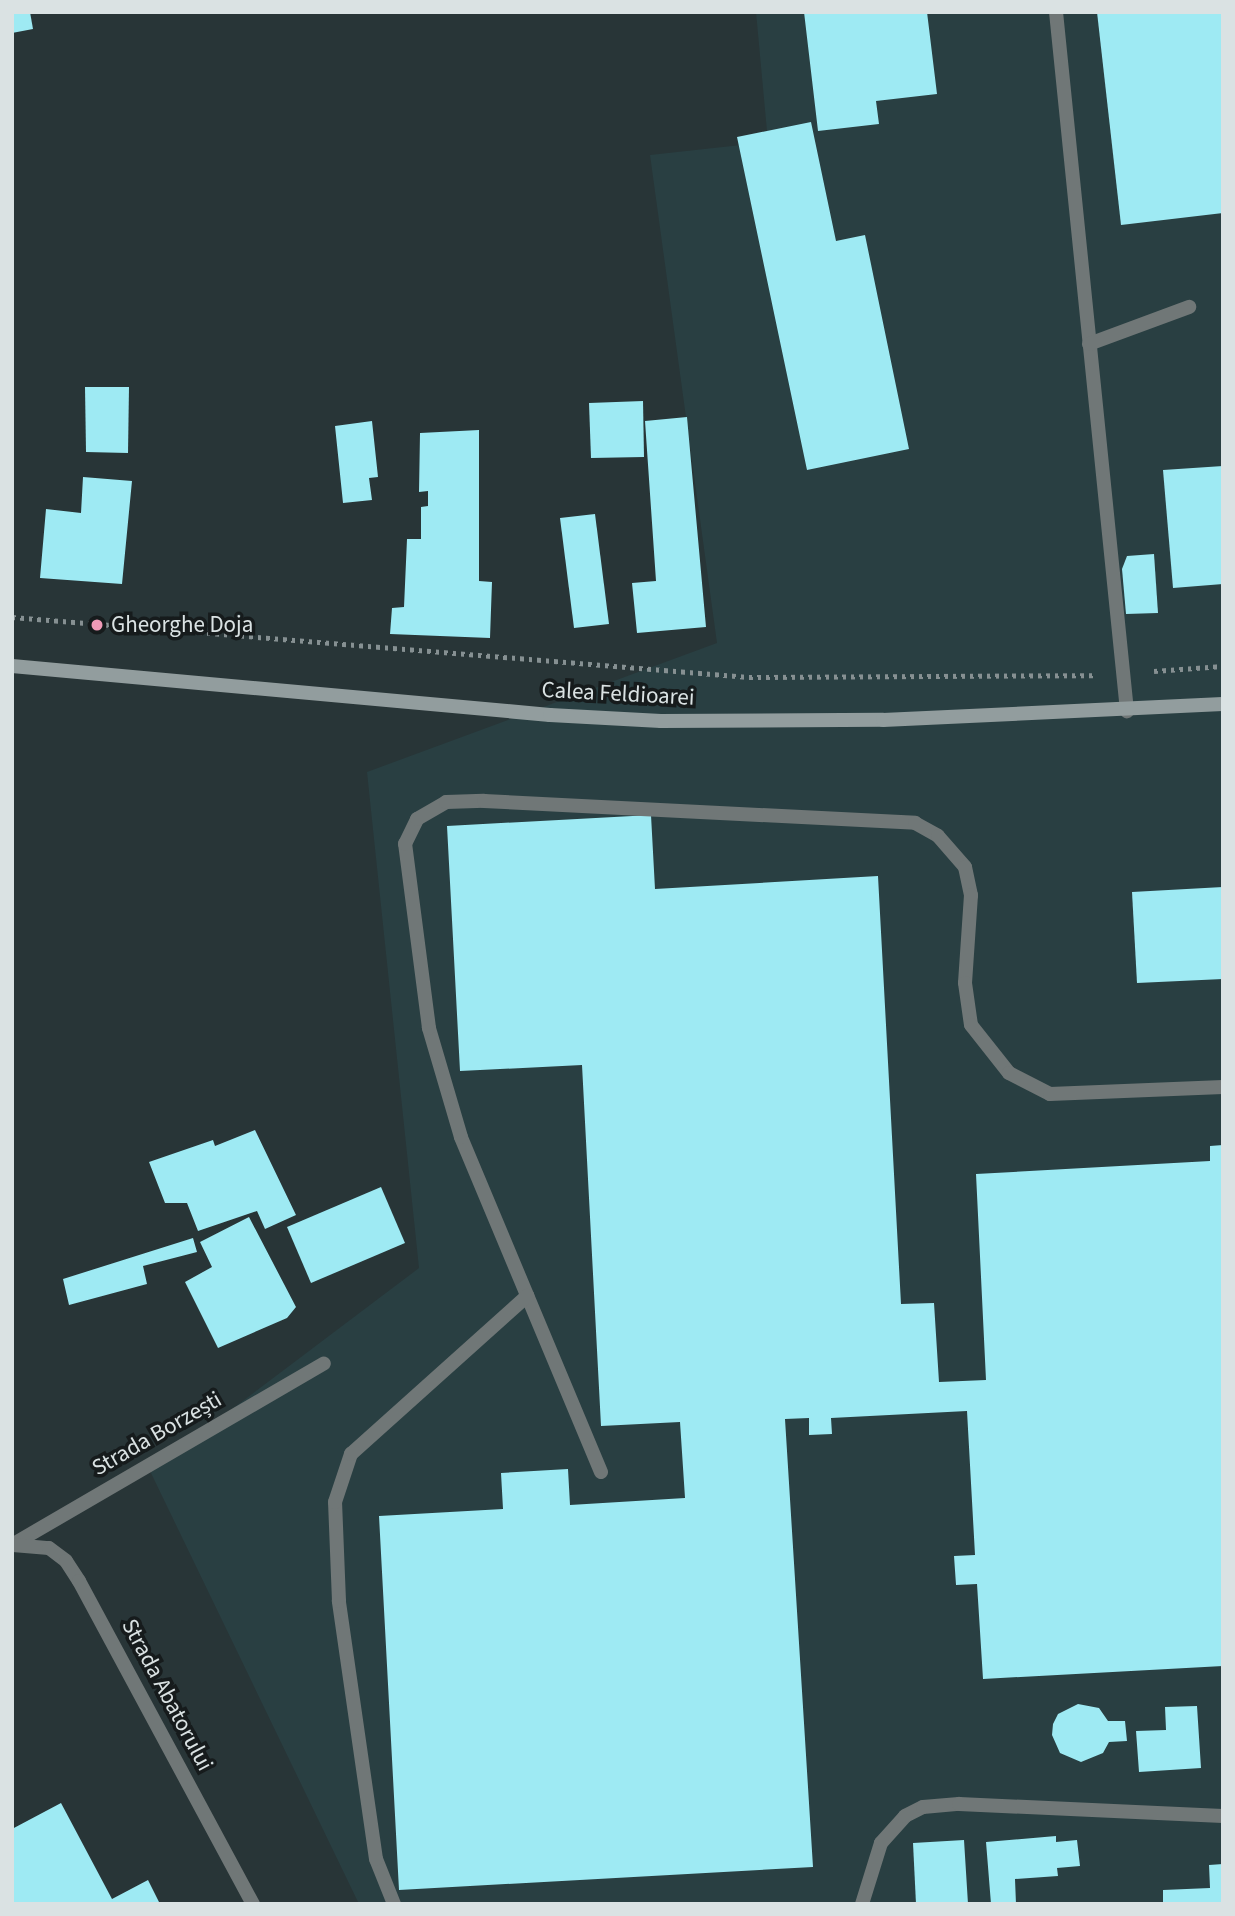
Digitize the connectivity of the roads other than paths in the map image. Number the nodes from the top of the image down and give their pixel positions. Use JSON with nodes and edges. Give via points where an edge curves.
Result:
{"nodes":[{"id":1,"x":1056,"y":12,"type":"edge"},
{"id":2,"x":1189,"y":307,"type":"dead end"},
{"id":3,"x":1089,"y":344,"type":"junction"},
{"id":4,"x":12,"y":666,"type":"edge"},
{"id":5,"x":1223,"y":704,"type":"edge"},
{"id":6,"x":1127,"y":711,"type":"junction"},
{"id":7,"x":1223,"y":1087,"type":"edge"},
{"id":8,"x":527,"y":1296,"type":"junction"},
{"id":9,"x":324,"y":1363,"type":"dead end"},
{"id":10,"x":601,"y":1472,"type":"dead end"},
{"id":11,"x":12,"y":1545,"type":"edge"},
{"id":12,"x":1223,"y":1816,"type":"edge"},
{"id":13,"x":253,"y":1904,"type":"edge"},
{"id":14,"x":394,"y":1904,"type":"edge"},
{"id":15,"x":862,"y":1904,"type":"edge"}],
"edges":[{"from":1,"to":3,"type":"street"},
{"from":2,"to":3,"type":"street"},
{"from":3,"to":6,"type":"street"},
{"from":4,"to":6,"type":"main road","name":"Calea Feldioarei","via":[[661,721],[883,720]]},
{"from":5,"to":6,"type":"main road","name":"Calea Feldioarei"},
{"from":7,"to":8,"type":"street","via":[[1050,1094],[1009,1073],[971,1025],[965,983],[971,895],[965,867],[938,836],[915,823],[446,802],[417,819],[405,844],[429,1028],[461,1138]]},
{"from":8,"to":10,"type":"street"},
{"from":8,"to":14,"type":"street","via":[[351,1454],[335,1502],[339,1601],[376,1859]]},
{"from":9,"to":11,"type":"street","name":"Strada Borzești"},
{"from":11,"to":13,"type":"street","name":"Strada Abatorului","via":[[49,1548],[66,1561]]},
{"from":12,"to":15,"type":"street","via":[[959,1804],[923,1807],[905,1816],[881,1843]]}]}
